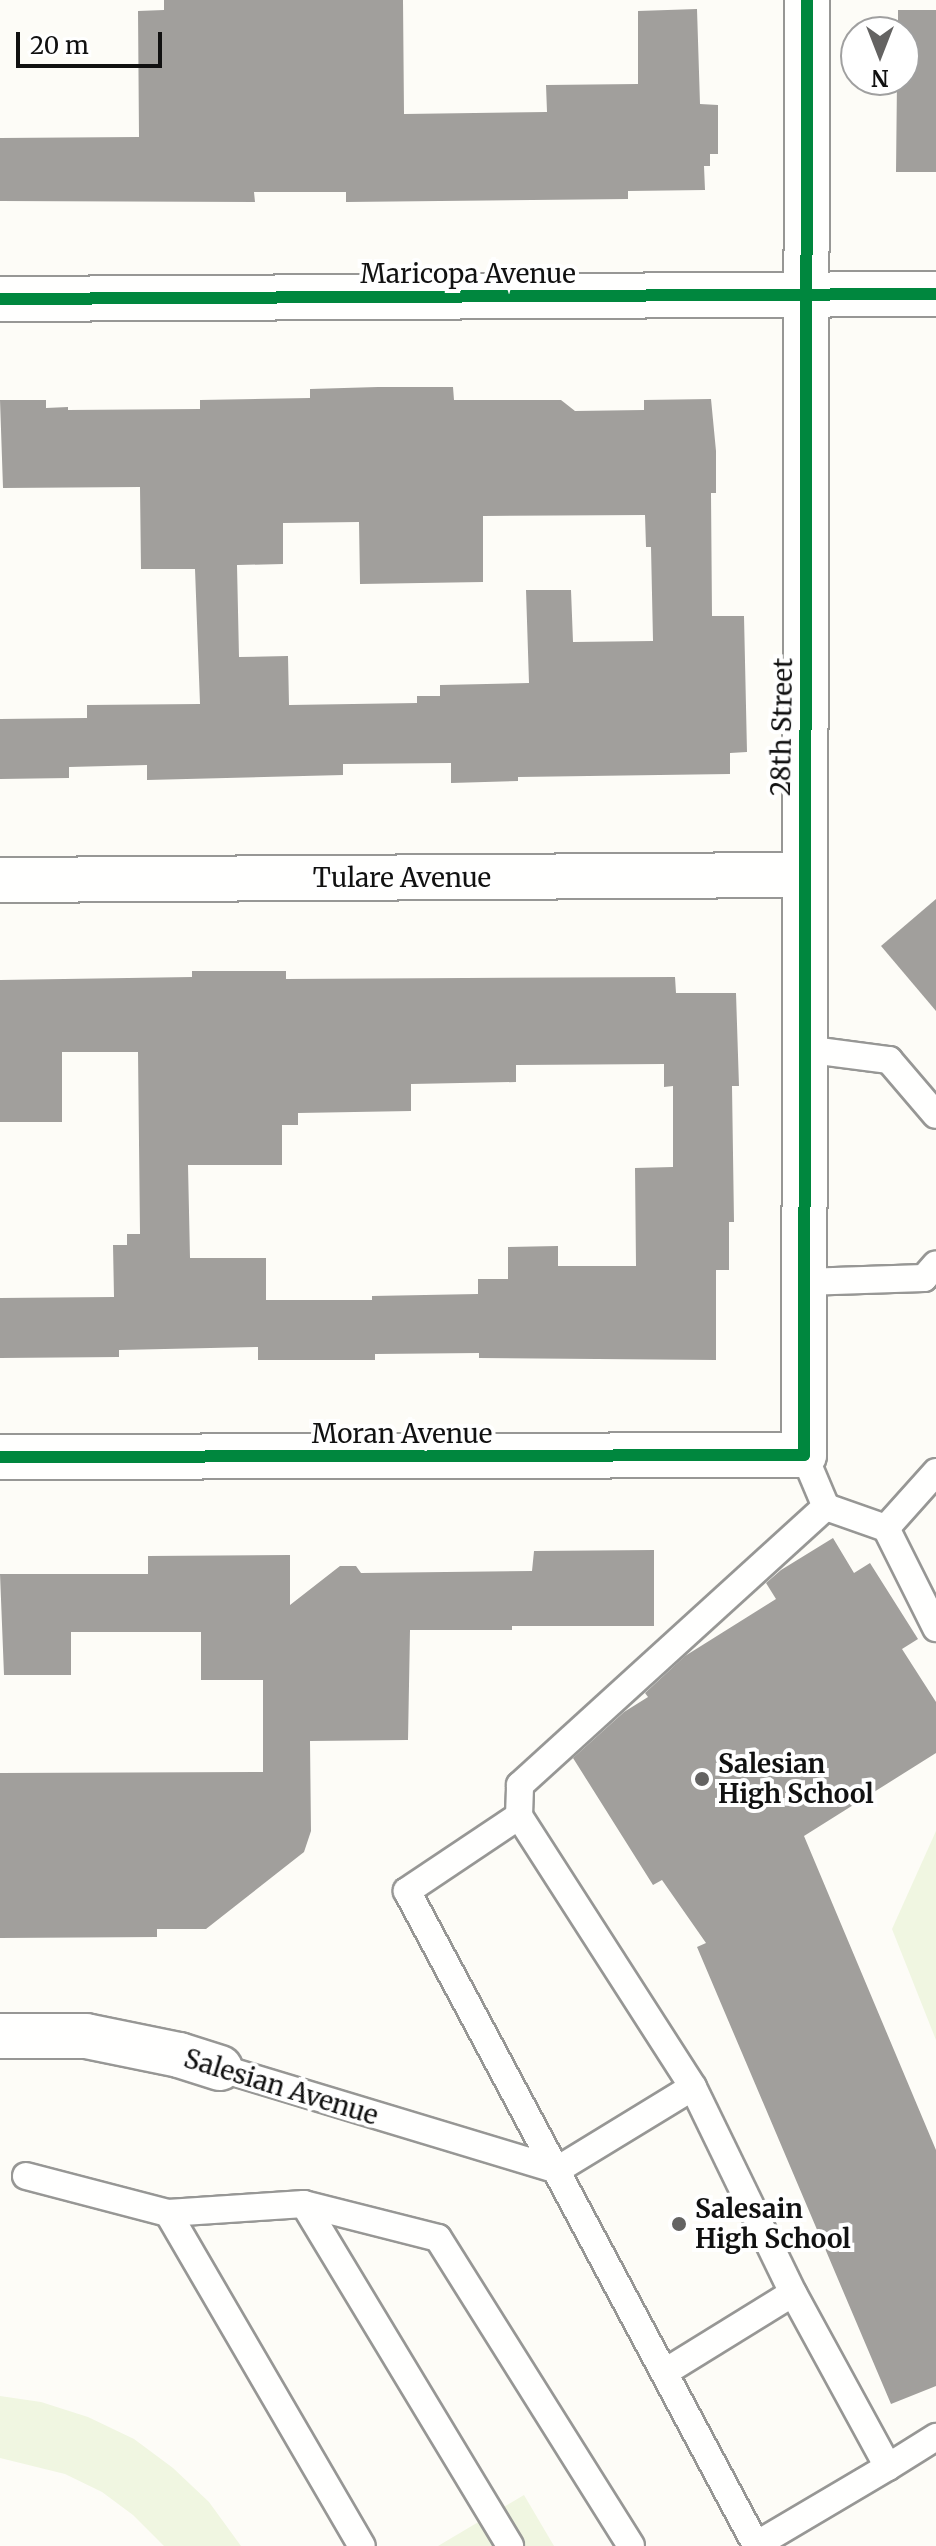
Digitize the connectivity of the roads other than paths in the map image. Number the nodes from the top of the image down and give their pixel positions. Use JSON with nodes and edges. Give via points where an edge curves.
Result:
{"nodes":[{"id":1,"x":807,"y":0,"type":"edge"},
{"id":2,"x":936,"y":294,"type":"edge"},
{"id":3,"x":807,"y":295,"type":"junction"},
{"id":4,"x":0,"y":299,"type":"edge"},
{"id":5,"x":803,"y":875,"type":"junction"},
{"id":6,"x":0,"y":880,"type":"edge"},
{"id":7,"x":804,"y":1049,"type":"junction"},
{"id":8,"x":936,"y":1115,"type":"edge"},
{"id":9,"x":936,"y":1264,"type":"edge"},
{"id":10,"x":804,"y":1282,"type":"junction"},
{"id":11,"x":804,"y":1455,"type":"junction"},
{"id":12,"x":0,"y":1457,"type":"edge"},
{"id":13,"x":936,"y":1472,"type":"edge"},
{"id":14,"x":826,"y":1507,"type":"junction"},
{"id":15,"x":886,"y":1528,"type":"junction"},
{"id":16,"x":936,"y":1628,"type":"edge"},
{"id":17,"x":519,"y":1816,"type":"junction"},
{"id":18,"x":0,"y":2036,"type":"edge"},
{"id":19,"x":220,"y":2068,"type":"joint"},
{"id":20,"x":693,"y":2087,"type":"junction"},
{"id":21,"x":557,"y":2170,"type":"junction"},
{"id":22,"x":26,"y":2176,"type":"dead end"},
{"id":23,"x":304,"y":2204,"type":"junction"},
{"id":24,"x":168,"y":2213,"type":"junction"},
{"id":25,"x":793,"y":2293,"type":"junction"},
{"id":26,"x":665,"y":2372,"type":"junction"},
{"id":27,"x":936,"y":2437,"type":"edge"},
{"id":28,"x":888,"y":2467,"type":"junction"},
{"id":29,"x":791,"y":2536,"type":"edge"},
{"id":30,"x":755,"y":2545,"type":"edge"},
{"id":31,"x":362,"y":2546,"type":"edge"},
{"id":32,"x":510,"y":2546,"type":"edge"},
{"id":33,"x":631,"y":2546,"type":"edge"}],
"edges":[{"from":1,"to":3,"type":"street","name":"28th Street"},
{"from":2,"to":3,"type":"street","name":"Maricopa Avenue"},
{"from":3,"to":4,"type":"street","name":"Maricopa Avenue"},
{"from":3,"to":5,"type":"street","name":"28th Street"},
{"from":5,"to":6,"type":"street","name":"Tulare Avenue"},
{"from":5,"to":7,"type":"street","name":"28th Street"},
{"from":7,"to":8,"type":"lane","via":[[889,1060]]},
{"from":7,"to":10,"type":"street","name":"28th Street"},
{"from":9,"to":10,"type":"lane","via":[[924,1278]]},
{"from":10,"to":11,"type":"street","name":"28th Street"},
{"from":11,"to":12,"type":"street","name":"Moran Avenue"},
{"from":11,"to":14,"type":"lane"},
{"from":13,"to":15,"type":"lane"},
{"from":14,"to":15,"type":"lane"},
{"from":14,"to":17,"type":"lane","via":[[520,1785]]},
{"from":15,"to":16,"type":"lane"},
{"from":17,"to":20,"type":"lane"},
{"from":17,"to":21,"type":"lane","via":[[407,1891]]},
{"from":18,"to":19,"type":"street","name":"Salesian Avenue","via":[[86,2036]]},
{"from":19,"to":21,"type":"lane","name":"Salesian Avenue"},
{"from":20,"to":21,"type":"lane"},
{"from":20,"to":25,"type":"lane"},
{"from":21,"to":26,"type":"lane"},
{"from":22,"to":24,"type":"lane"},
{"from":23,"to":24,"type":"lane"},
{"from":23,"to":32,"type":"lane"},
{"from":23,"to":33,"type":"lane","via":[[438,2238]]},
{"from":24,"to":31,"type":"lane"},
{"from":25,"to":26,"type":"lane"},
{"from":25,"to":28,"type":"lane"},
{"from":26,"to":30,"type":"lane"},
{"from":27,"to":28,"type":"lane"},
{"from":28,"to":29,"type":"lane"},
{"from":29,"to":30,"type":"lane"}]}
